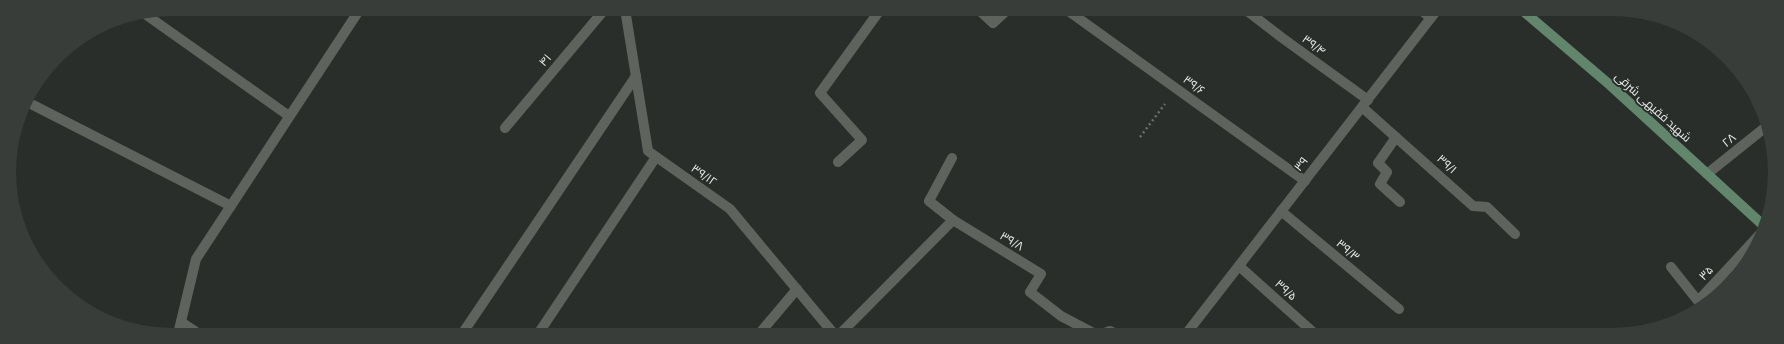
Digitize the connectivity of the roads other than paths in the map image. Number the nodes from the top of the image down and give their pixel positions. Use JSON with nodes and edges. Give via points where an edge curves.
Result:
{"nodes":[{"id":1,"x":352,"y":16,"type":"edge"},
{"id":2,"x":599,"y":16,"type":"edge"},
{"id":3,"x":626,"y":16,"type":"edge"},
{"id":4,"x":876,"y":16,"type":"edge"},
{"id":5,"x":985,"y":16,"type":"edge"},
{"id":6,"x":1001,"y":16,"type":"edge"},
{"id":7,"x":1075,"y":16,"type":"edge"},
{"id":8,"x":1254,"y":16,"type":"edge"},
{"id":9,"x":1432,"y":16,"type":"edge"},
{"id":10,"x":1529,"y":16,"type":"edge"},
{"id":11,"x":150,"y":17,"type":"edge"},
{"id":12,"x":636,"y":76,"type":"junction"},
{"id":13,"x":1365,"y":103,"type":"junction"},
{"id":14,"x":33,"y":105,"type":"dead end"},
{"id":15,"x":289,"y":116,"type":"junction"},
{"id":16,"x":505,"y":128,"type":"dead end"},
{"id":17,"x":1762,"y":130,"type":"edge"},
{"id":18,"x":1396,"y":137,"type":"junction"},
{"id":19,"x":656,"y":156,"type":"junction"},
{"id":20,"x":952,"y":158,"type":"dead end"},
{"id":21,"x":838,"y":162,"type":"dead end"},
{"id":22,"x":1707,"y":174,"type":"junction"},
{"id":23,"x":1305,"y":180,"type":"junction"},
{"id":24,"x":1400,"y":202,"type":"dead end"},
{"id":25,"x":231,"y":206,"type":"junction"},
{"id":26,"x":1281,"y":211,"type":"junction"},
{"id":27,"x":953,"y":220,"type":"junction"},
{"id":28,"x":1760,"y":222,"type":"edge"},
{"id":29,"x":1515,"y":234,"type":"dead end"},
{"id":30,"x":1750,"y":245,"type":"edge"},
{"id":31,"x":1239,"y":266,"type":"junction"},
{"id":32,"x":1671,"y":267,"type":"dead end"},
{"id":33,"x":797,"y":289,"type":"junction"},
{"id":34,"x":1399,"y":309,"type":"dead end"},
{"id":35,"x":181,"y":322,"type":"junction"},
{"id":36,"x":180,"y":328,"type":"edge"},
{"id":37,"x":190,"y":328,"type":"edge"},
{"id":38,"x":466,"y":328,"type":"edge"},
{"id":39,"x":542,"y":328,"type":"edge"},
{"id":40,"x":764,"y":328,"type":"edge"},
{"id":41,"x":829,"y":328,"type":"edge"},
{"id":42,"x":846,"y":328,"type":"edge"},
{"id":43,"x":1084,"y":328,"type":"edge"},
{"id":44,"x":1192,"y":328,"type":"edge"},
{"id":45,"x":1308,"y":328,"type":"edge"}],
"edges":[{"from":1,"to":15,"type":"street"},
{"from":2,"to":16,"type":"street","name":"۴۱"},
{"from":3,"to":12,"type":"street","name":"۳۹/۱۲"},
{"from":4,"to":21,"type":"street","via":[[820,93],[862,140]]},
{"from":5,"to":6,"type":"street","via":[[993,23]]},
{"from":7,"to":23,"type":"street","name":"۳۹/۶"},
{"from":8,"to":13,"type":"street","name":"۳۹/۴"},
{"from":9,"to":13,"type":"street","name":"۳۹"},
{"from":10,"to":22,"type":"street","name":"شهید فقیهی شرقی"},
{"from":11,"to":15,"type":"street"},
{"from":12,"to":19,"type":"street","name":"۳۹/۱۲","via":[[648,151]]},
{"from":12,"to":38,"type":"street"},
{"from":13,"to":18,"type":"street","name":"۳۹/۱"},
{"from":13,"to":23,"type":"street","name":"۳۹"},
{"from":14,"to":25,"type":"street"},
{"from":15,"to":25,"type":"street"},
{"from":17,"to":22,"type":"street","name":"۲۸"},
{"from":18,"to":24,"type":"street","via":[[1378,163],[1387,172],[1380,184]]},
{"from":18,"to":29,"type":"street","name":"۳۹/۱","via":[[1473,206],[1487,207]]},
{"from":19,"to":33,"type":"street","name":"۳۹/۱۲","via":[[730,209]]},
{"from":19,"to":39,"type":"street"},
{"from":20,"to":27,"type":"street","name":"۳۹/۸","via":[[929,201]]},
{"from":22,"to":28,"type":"street","name":"شهید فقیهی شرقی"},
{"from":23,"to":26,"type":"street","name":"۳۹"},
{"from":25,"to":35,"type":"street","via":[[196,259]]},
{"from":26,"to":31,"type":"street","name":"۳۹"},
{"from":26,"to":34,"type":"street","name":"۳۹/۳"},
{"from":27,"to":42,"type":"street"},
{"from":27,"to":43,"type":"street","name":"۳۹/۸","via":[[1041,274],[1030,292],[1061,316]]},
{"from":30,"to":32,"type":"street","name":"۳۵","via":[[1698,301]]},
{"from":31,"to":44,"type":"street","name":"۳۹"},
{"from":31,"to":45,"type":"street","name":"۳۹/۵"},
{"from":33,"to":40,"type":"street"},
{"from":33,"to":41,"type":"street","name":"۳۹/۱۲"},
{"from":35,"to":36,"type":"street"},
{"from":35,"to":37,"type":"street"}]}
